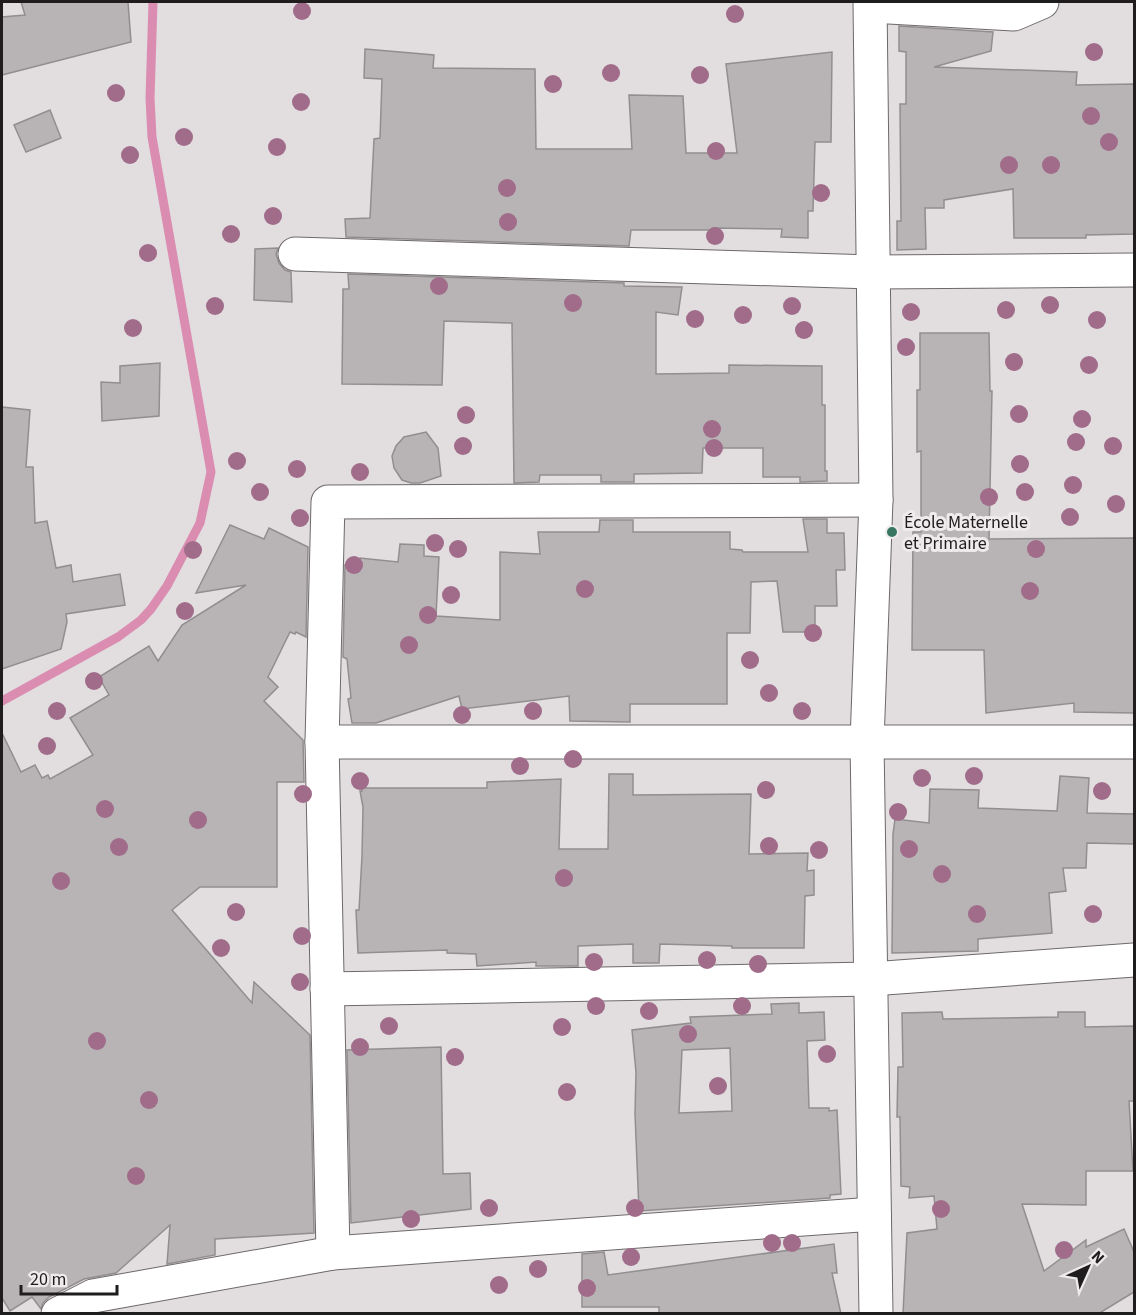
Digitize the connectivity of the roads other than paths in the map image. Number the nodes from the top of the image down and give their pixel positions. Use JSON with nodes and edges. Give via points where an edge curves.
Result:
{"nodes":[{"id":1,"x":1042,"y":2,"type":"edge"},
{"id":2,"x":870,"y":4,"type":"edge"},
{"id":3,"x":295,"y":254,"type":"dead end"},
{"id":4,"x":1134,"y":270,"type":"edge"},
{"id":5,"x":872,"y":272,"type":"junction"},
{"id":6,"x":876,"y":500,"type":"junction"},
{"id":7,"x":322,"y":742,"type":"junction"},
{"id":8,"x":867,"y":742,"type":"junction"},
{"id":9,"x":1134,"y":742,"type":"edge"},
{"id":10,"x":1134,"y":960,"type":"edge"},
{"id":11,"x":871,"y":979,"type":"junction"},
{"id":12,"x":327,"y":989,"type":"junction"},
{"id":13,"x":874,"y":1214,"type":"junction"},
{"id":14,"x":333,"y":1252,"type":"junction"},
{"id":15,"x":58,"y":1314,"type":"edge"},
{"id":16,"x":876,"y":1314,"type":"edge"}],
"edges":[{"from":1,"to":2,"type":"street","via":[[1014,14]]},
{"from":2,"to":5,"type":"street"},
{"from":3,"to":5,"type":"street"},
{"from":4,"to":5,"type":"street"},
{"from":5,"to":6,"type":"street"},
{"from":6,"to":7,"type":"street","via":[[328,502]]},
{"from":6,"to":8,"type":"street"},
{"from":7,"to":8,"type":"street"},
{"from":7,"to":12,"type":"street"},
{"from":8,"to":9,"type":"street"},
{"from":8,"to":11,"type":"street"},
{"from":10,"to":11,"type":"street"},
{"from":11,"to":12,"type":"street"},
{"from":11,"to":13,"type":"street"},
{"from":12,"to":14,"type":"street"},
{"from":13,"to":14,"type":"street"},
{"from":13,"to":16,"type":"street"},
{"from":14,"to":15,"type":"street","via":[[93,1296]]}]}
